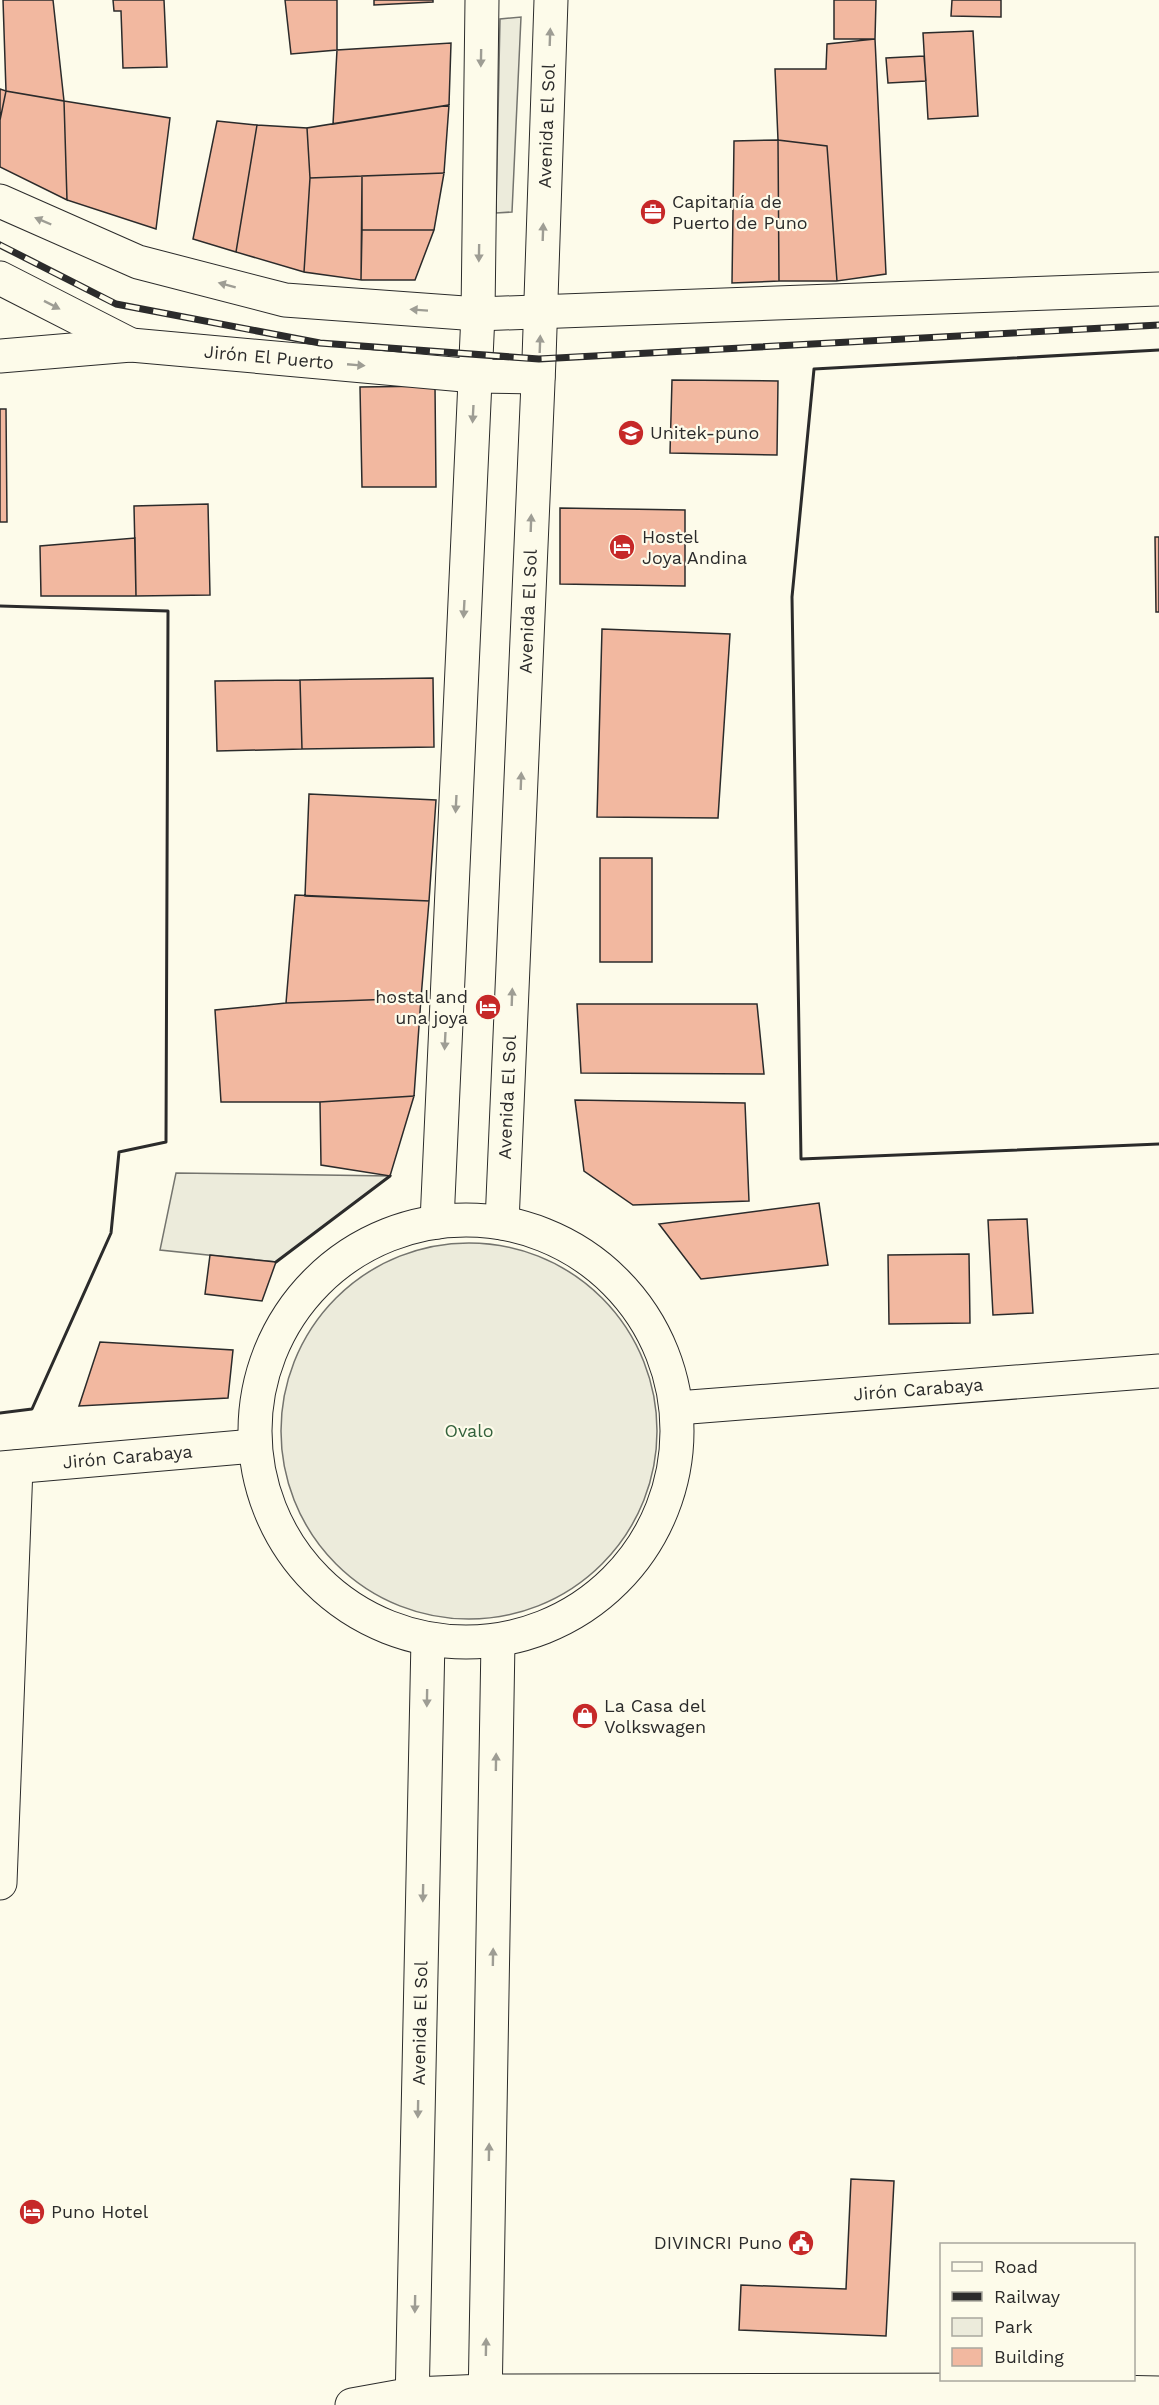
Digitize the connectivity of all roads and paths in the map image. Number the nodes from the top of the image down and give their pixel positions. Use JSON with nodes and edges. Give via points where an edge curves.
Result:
{"nodes":[{"id":1,"x":482,"y":0,"type":"edge"},
{"id":2,"x":551,"y":0,"type":"edge"},
{"id":3,"x":0,"y":201,"type":"edge"},
{"id":4,"x":0,"y":279,"type":"edge"},
{"id":5,"x":1159,"y":289,"type":"edge"},
{"id":6,"x":541,"y":312,"type":"junction"},
{"id":7,"x":478,"y":314,"type":"junction"},
{"id":8,"x":131,"y":345,"type":"junction"},
{"id":9,"x":0,"y":356,"type":"edge"},
{"id":10,"x":475,"y":376,"type":"junction"},
{"id":11,"x":538,"y":377,"type":"junction"},
{"id":12,"x":437,"y":1222,"type":"junction"},
{"id":13,"x":502,"y":1223,"type":"junction"},
{"id":14,"x":1159,"y":1371,"type":"edge"},
{"id":15,"x":677,"y":1408,"type":"junction"},
{"id":16,"x":254,"y":1446,"type":"junction"},
{"id":17,"x":8,"y":1467,"type":"edge"},
{"id":18,"x":428,"y":1640,"type":"junction"},
{"id":19,"x":498,"y":1641,"type":"junction"},
{"id":20,"x":0,"y":1865,"type":"edge"},
{"id":21,"x":1159,"y":2392,"type":"edge"},
{"id":22,"x":1020,"y":2397,"type":"edge"},
{"id":23,"x":485,"y":2398,"type":"edge"},
{"id":24,"x":413,"y":2399,"type":"edge"},
{"id":25,"x":352,"y":2405,"type":"edge"}],
"edges":[{"from":1,"to":7,"type":"main road","one_way":true},
{"from":6,"to":2,"type":"main road","name":"Avenida El Sol","one_way":true},
{"from":7,"to":3,"type":"main road","one_way":true,"via":[[285,300],[138,262]]},
{"from":4,"to":8,"type":"main road","one_way":true},
{"from":5,"to":6,"type":"main road"},
{"from":6,"to":7,"type":"main road"},
{"from":11,"to":6,"type":"main road","name":"Avenida El Sol","one_way":true},
{"from":7,"to":10,"type":"main road"},
{"from":8,"to":9,"type":"main road","name":"Jirón El Puerto"},
{"from":8,"to":10,"type":"main road","name":"Jirón El Puerto","one_way":true},
{"from":10,"to":11,"type":"main road","name":"Jirón El Puerto"},
{"from":10,"to":12,"type":"main road","one_way":true},
{"from":13,"to":11,"type":"main road","name":"Avenida El Sol","one_way":true},
{"from":12,"to":13,"type":"main road"},
{"from":12,"to":16,"type":"main road","via":[[376,1239],[323,1275],[282,1324],[259,1383]]},
{"from":13,"to":15,"type":"main road","via":[[566,1245],[621,1287],[659,1343]]},
{"from":14,"to":15,"type":"main road","name":"Jirón Carabaya"},
{"from":15,"to":19,"type":"main road","via":[[675,1473],[652,1533],[620,1576],[560,1622]]},
{"from":16,"to":17,"type":"main road","name":"Jirón Carabaya"},
{"from":16,"to":18,"type":"main road","via":[[270,1513],[307,1573],[362,1616]]},
{"from":17,"to":20,"type":"main road"},
{"from":18,"to":19,"type":"main road"},
{"from":18,"to":24,"type":"main road","name":"Avenida El Sol","one_way":true},
{"from":23,"to":19,"type":"main road","one_way":true},
{"from":21,"to":22,"type":"main road"},
{"from":22,"to":23,"type":"main road"},
{"from":23,"to":24,"type":"main road"},
{"from":24,"to":25,"type":"main road"}]}
